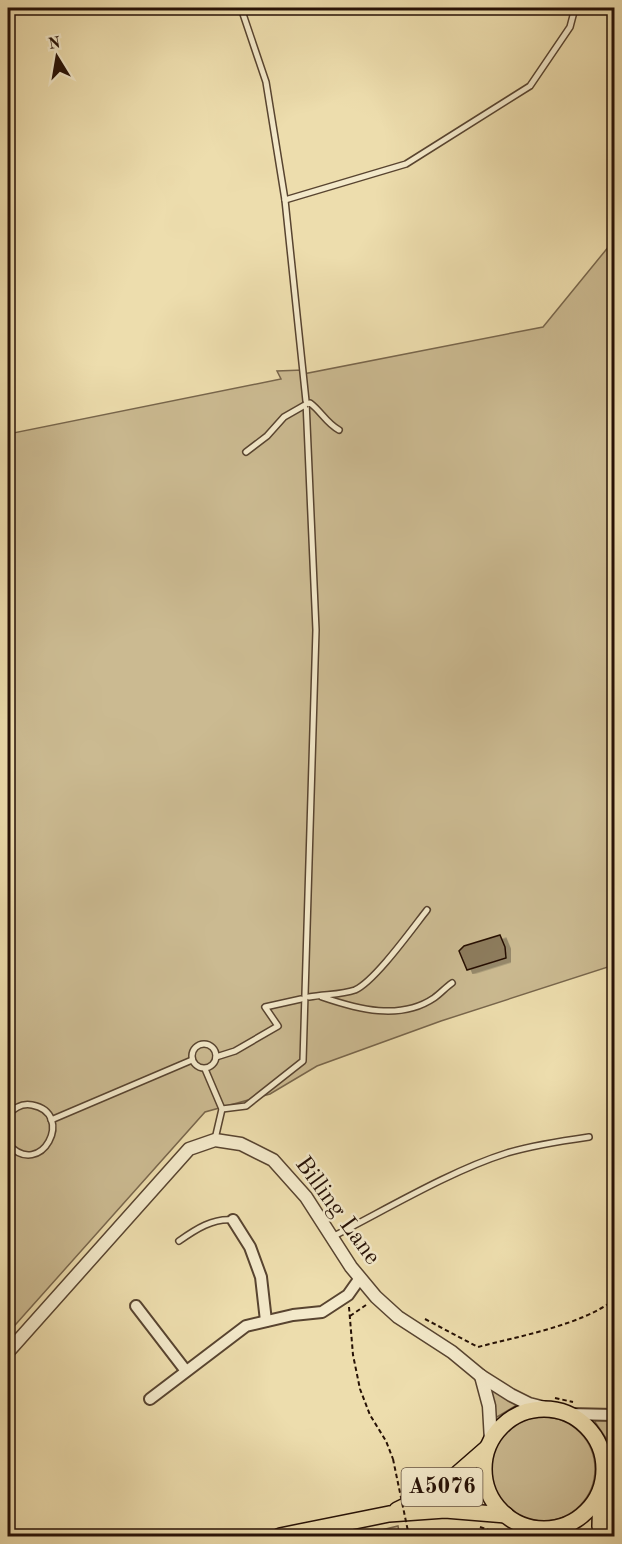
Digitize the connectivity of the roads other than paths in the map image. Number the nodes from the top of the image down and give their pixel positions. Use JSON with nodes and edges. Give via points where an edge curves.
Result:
{"nodes":[{"id":1,"x":242,"y":8,"type":"edge"},
{"id":2,"x":576,"y":8,"type":"edge"},
{"id":3,"x":285,"y":200,"type":"junction"},
{"id":4,"x":339,"y":430,"type":"dead end"},
{"id":5,"x":246,"y":452,"type":"dead end"},
{"id":6,"x":427,"y":910,"type":"dead end"},
{"id":7,"x":452,"y":983,"type":"dead end"},
{"id":8,"x":317,"y":996,"type":"junction"},
{"id":9,"x":309,"y":997,"type":"dead end"},
{"id":10,"x":302,"y":999,"type":"dead end"},
{"id":11,"x":216,"y":1057,"type":"junction"},
{"id":12,"x":192,"y":1059,"type":"junction"},
{"id":13,"x":205,"y":1068,"type":"junction"},
{"id":14,"x":222,"y":1109,"type":"junction"},
{"id":15,"x":8,"y":1115,"type":"edge"},
{"id":16,"x":51,"y":1120,"type":"junction"},
{"id":17,"x":589,"y":1137,"type":"dead end"},
{"id":18,"x":215,"y":1140,"type":"junction"},
{"id":19,"x":8,"y":1144,"type":"edge"},
{"id":20,"x":233,"y":1220,"type":"joint"},
{"id":21,"x":332,"y":1237,"type":"junction"},
{"id":22,"x":179,"y":1240,"type":"dead end"},
{"id":23,"x":360,"y":1278,"type":"junction"},
{"id":24,"x":136,"y":1306,"type":"dead end"},
{"id":25,"x":266,"y":1322,"type":"junction"},
{"id":26,"x":8,"y":1352,"type":"edge"},
{"id":27,"x":186,"y":1371,"type":"junction"},
{"id":28,"x":481,"y":1376,"type":"junction"},
{"id":29,"x":150,"y":1398,"type":"dead end"},
{"id":30,"x":549,"y":1409,"type":"junction"},
{"id":31,"x":568,"y":1414,"type":"junction"},
{"id":32,"x":615,"y":1415,"type":"edge"},
{"id":33,"x":489,"y":1444,"type":"junction"},
{"id":34,"x":615,"y":1463,"type":"edge"},
{"id":35,"x":602,"y":1482,"type":"junction"},
{"id":36,"x":388,"y":1514,"type":"junction"},
{"id":37,"x":506,"y":1515,"type":"junction"},
{"id":38,"x":553,"y":1532,"type":"edge"},
{"id":39,"x":279,"y":1536,"type":"edge"},
{"id":40,"x":602,"y":1536,"type":"edge"}],
"edges":[{"from":1,"to":3,"type":"lane","via":[[266,82]]},
{"from":2,"to":3,"type":"lane","via":[[570,27],[530,86],[406,164]]},
{"from":3,"to":14,"type":"lane","via":[[306,401],[316,630],[303,1061],[246,1107]]},
{"from":4,"to":5,"type":"lane","via":[[310,403],[284,417]]},
{"from":6,"to":8,"type":"lane","via":[[357,989]]},
{"from":7,"to":8,"type":"lane","via":[[419,1006],[394,1012]]},
{"from":8,"to":9,"type":"lane"},
{"from":10,"to":11,"type":"lane","via":[[265,1007],[278,1026],[235,1051]]},
{"from":11,"to":12,"type":"lane","via":[[210,1046],[202,1044],[195,1047]]},
{"from":11,"to":13,"type":"lane"},
{"from":12,"to":13,"type":"lane"},
{"from":12,"to":16,"type":"lane"},
{"from":13,"to":14,"type":"lane"},
{"from":14,"to":18,"type":"lane"},
{"from":15,"to":16,"type":"lane","via":[[19,1106],[34,1105]]},
{"from":16,"to":19,"type":"lane","via":[[52,1136],[37,1153],[21,1154]]},
{"from":17,"to":21,"type":"lane","via":[[544,1143],[506,1154],[452,1176]]},
{"from":18,"to":21,"type":"street","name":"Billing Lane","via":[[241,1144],[273,1160],[306,1197]]},
{"from":18,"to":26,"type":"street","via":[[189,1149]]},
{"from":20,"to":22,"type":"lane","via":[[220,1219]]},
{"from":20,"to":25,"type":"street","via":[[250,1247],[261,1277]]},
{"from":21,"to":23,"type":"street","name":"Billing Lane"},
{"from":23,"to":25,"type":"street","via":[[348,1295],[322,1312]]},
{"from":23,"to":28,"type":"street","name":"Billing Lane","via":[[398,1317]]},
{"from":24,"to":27,"type":"street"},
{"from":25,"to":27,"type":"street","via":[[246,1326]]},
{"from":27,"to":29,"type":"street"},
{"from":28,"to":30,"type":"street","name":"Billing Lane","via":[[529,1404]]},
{"from":28,"to":33,"type":"street","via":[[489,1406]]},
{"from":30,"to":31,"type":"main road"},
{"from":30,"to":33,"type":"main road","via":[[515,1416]]},
{"from":31,"to":32,"type":"street"},
{"from":31,"to":35,"type":"main road","via":[[585,1424],[597,1439],[603,1457]]},
{"from":33,"to":36,"type":"main road","number":"A5076","via":[[440,1489]]},
{"from":33,"to":37,"type":"main road","via":[[485,1479],[492,1499]]},
{"from":34,"to":35,"type":"street"},
{"from":35,"to":38,"type":"main road","via":[[592,1505],[578,1519]]},
{"from":35,"to":40,"type":"main road"},
{"from":36,"to":37,"type":"main road","number":"A5076","via":[[445,1510]]},
{"from":36,"to":39,"type":"main road","number":"A5076"},
{"from":37,"to":38,"type":"main road","via":[[526,1526]]}]}
